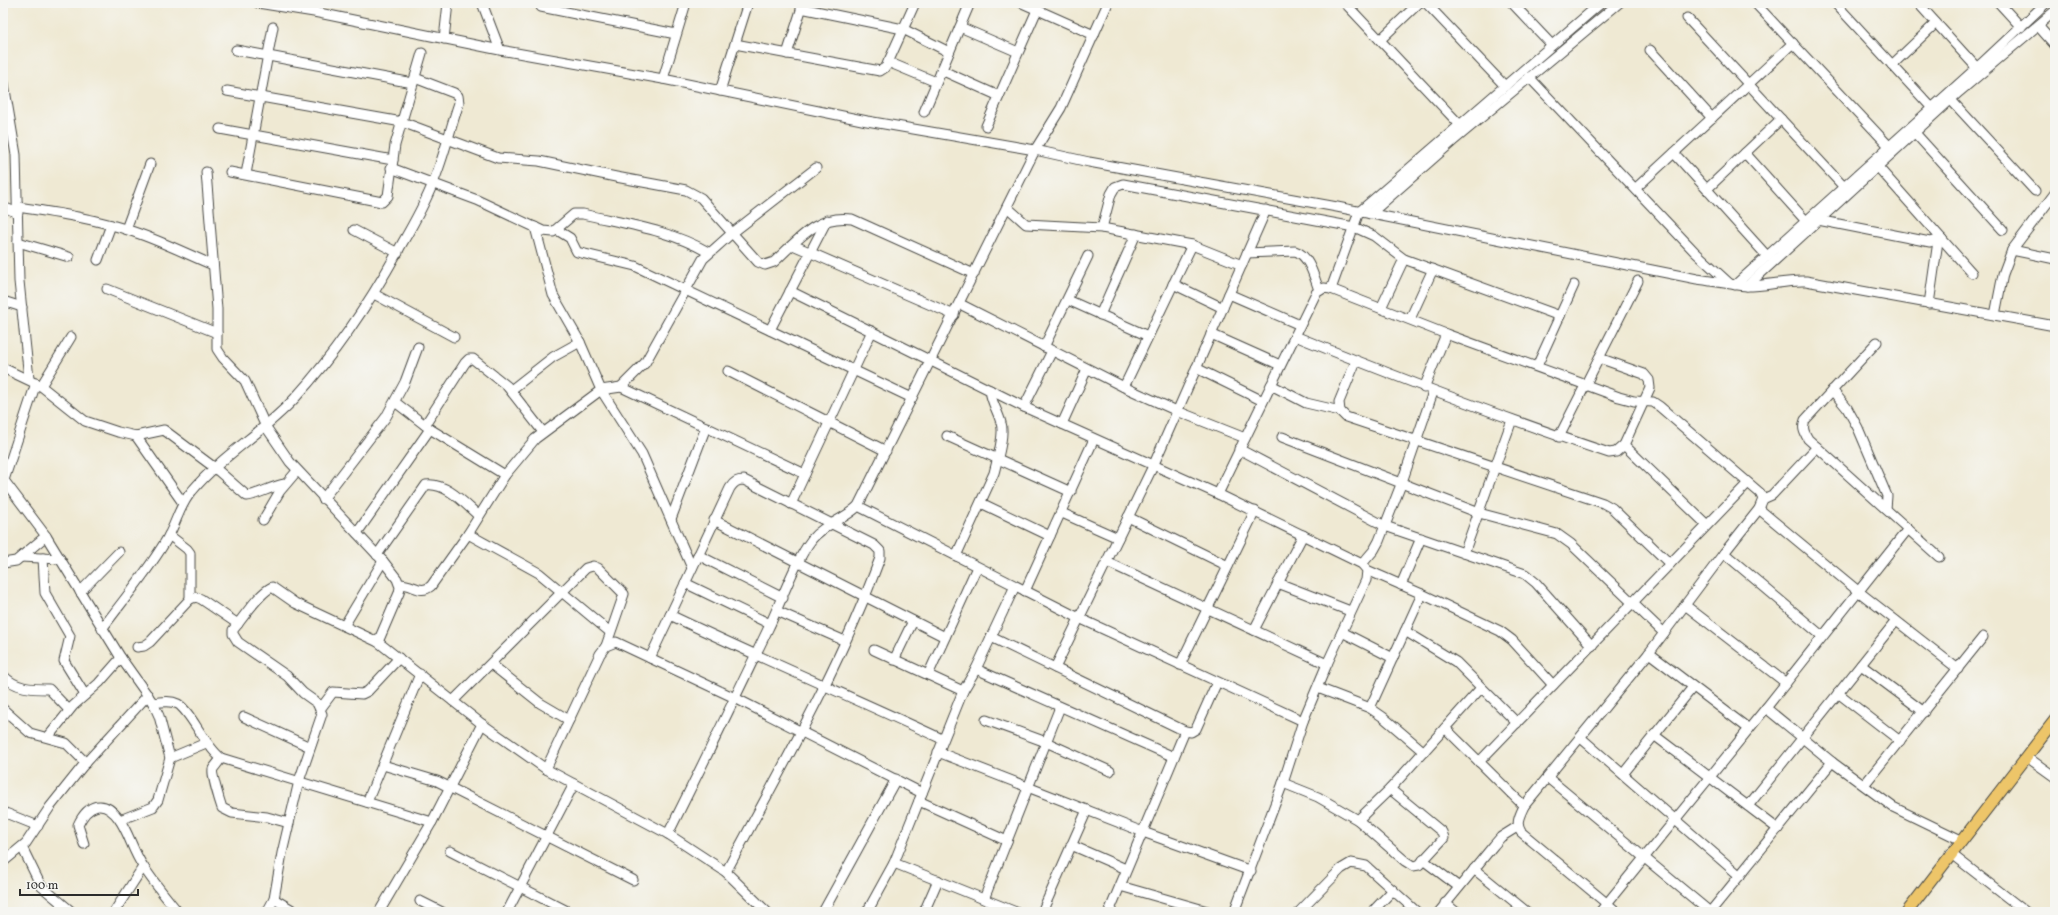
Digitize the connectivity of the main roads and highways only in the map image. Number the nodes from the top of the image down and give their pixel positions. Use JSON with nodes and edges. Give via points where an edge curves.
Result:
{"nodes":[{"id":1,"x":2055,"y":720,"type":"edge"},
{"id":2,"x":1907,"y":912,"type":"edge"}],
"edges":[{"from":1,"to":2,"type":"main road"}]}
